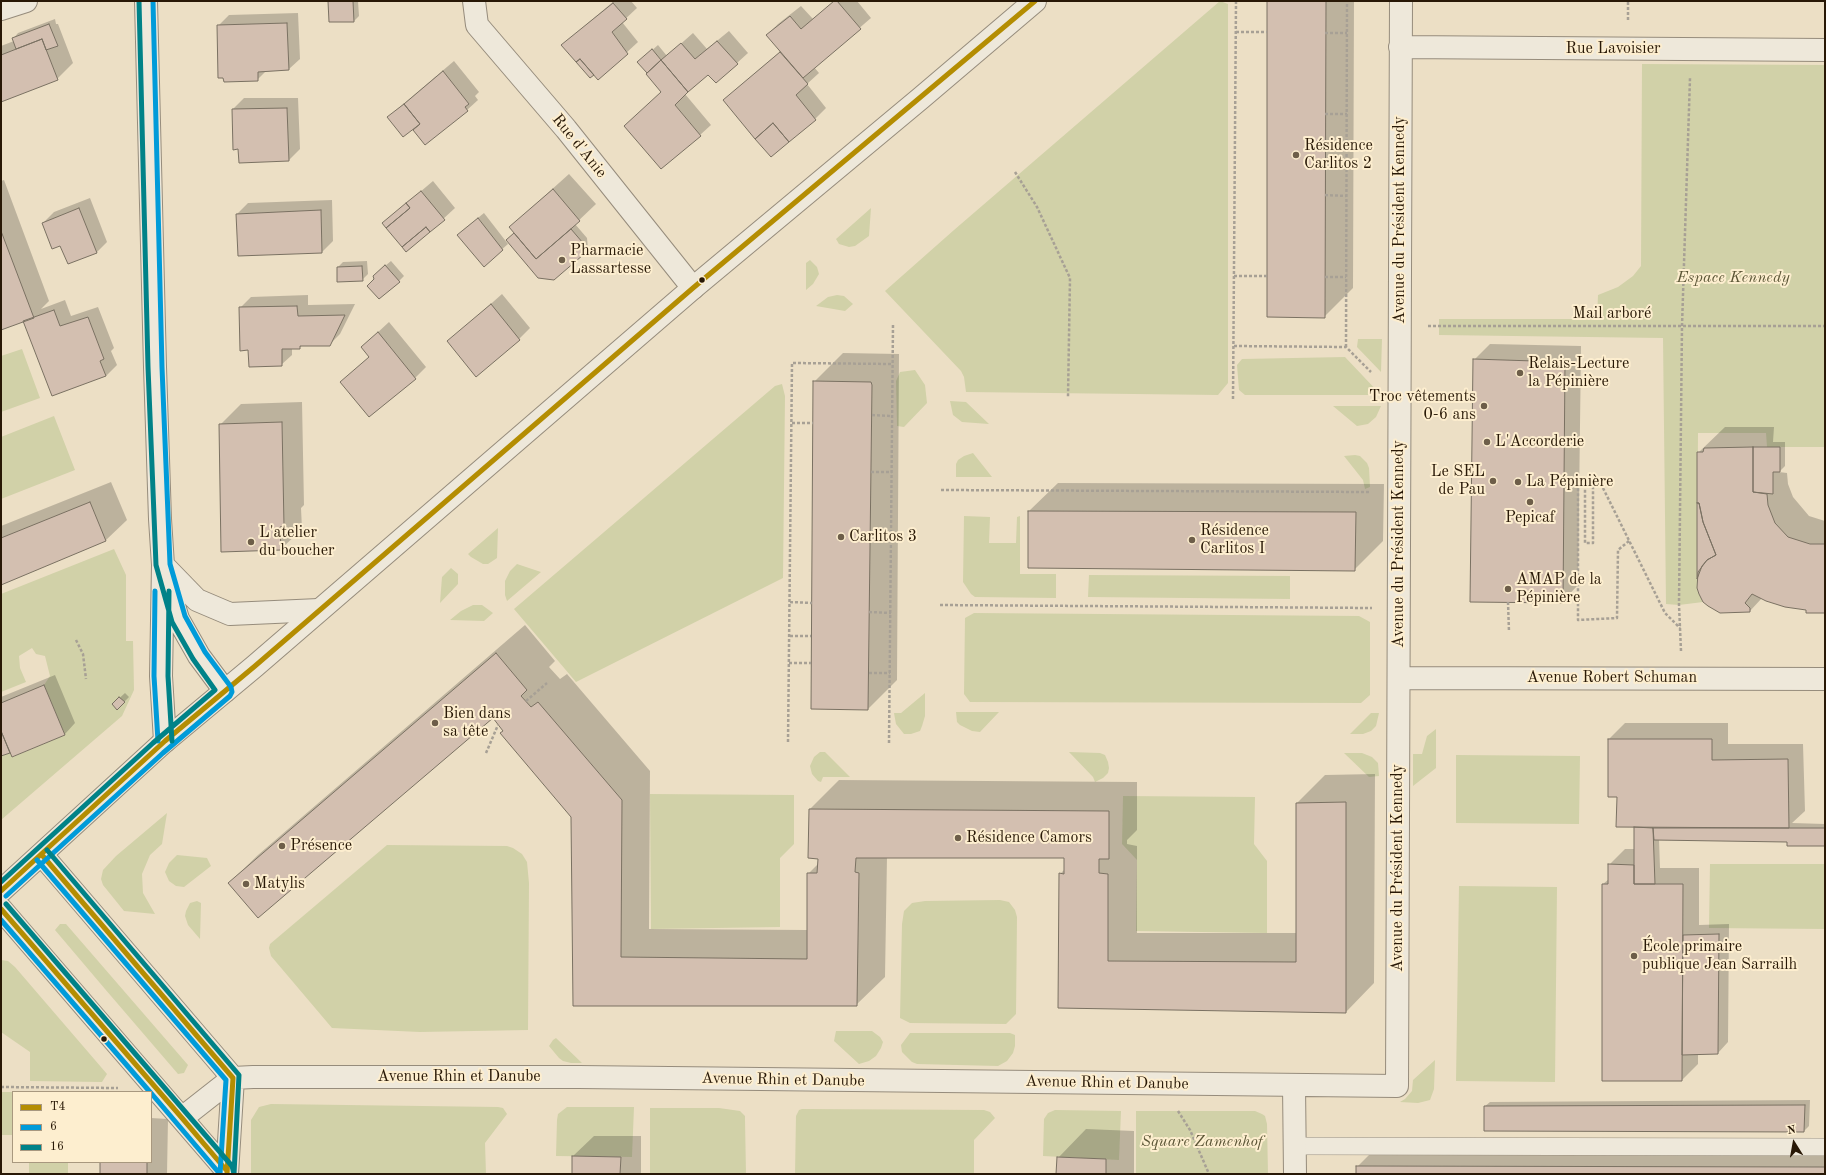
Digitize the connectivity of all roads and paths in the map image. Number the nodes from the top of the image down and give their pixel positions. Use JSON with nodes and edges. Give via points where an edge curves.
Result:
{"nodes":[{"id":1,"x":26,"y":1,"type":"edge"},
{"id":2,"x":146,"y":1,"type":"edge"},
{"id":3,"x":474,"y":1,"type":"edge"},
{"id":4,"x":1034,"y":1,"type":"edge"},
{"id":5,"x":1236,"y":1,"type":"edge"},
{"id":6,"x":1347,"y":1,"type":"edge"},
{"id":7,"x":1401,"y":1,"type":"edge"},
{"id":8,"x":1,"y":9,"type":"edge"},
{"id":9,"x":1236,"y":32,"type":"junction"},
{"id":10,"x":1267,"y":32,"type":"dead end"},
{"id":11,"x":1325,"y":33,"type":"dead end"},
{"id":12,"x":1347,"y":33,"type":"junction"},
{"id":13,"x":1400,"y":47,"type":"junction"},
{"id":14,"x":1691,"y":49,"type":"junction"},
{"id":15,"x":1825,"y":50,"type":"edge"},
{"id":16,"x":1325,"y":114,"type":"dead end"},
{"id":17,"x":1347,"y":114,"type":"junction"},
{"id":18,"x":1015,"y":172,"type":"dead end"},
{"id":19,"x":1325,"y":195,"type":"dead end"},
{"id":20,"x":1346,"y":196,"type":"junction"},
{"id":21,"x":1234,"y":276,"type":"junction"},
{"id":22,"x":1267,"y":276,"type":"dead end"},
{"id":23,"x":1325,"y":277,"type":"dead end"},
{"id":24,"x":1346,"y":277,"type":"junction"},
{"id":25,"x":693,"y":288,"type":"junction"},
{"id":26,"x":893,"y":324,"type":"dead end"},
{"id":27,"x":1400,"y":326,"type":"junction"},
{"id":28,"x":1682,"y":326,"type":"junction"},
{"id":29,"x":1825,"y":326,"type":"edge"},
{"id":30,"x":1234,"y":346,"type":"junction"},
{"id":31,"x":893,"y":364,"type":"junction"},
{"id":32,"x":1068,"y":398,"type":"dead end"},
{"id":33,"x":1233,"y":399,"type":"dead end"},
{"id":34,"x":872,"y":415,"type":"dead end"},
{"id":35,"x":892,"y":416,"type":"junction"},
{"id":36,"x":792,"y":423,"type":"junction"},
{"id":37,"x":813,"y":423,"type":"dead end"},
{"id":38,"x":871,"y":472,"type":"dead end"},
{"id":39,"x":892,"y":472,"type":"junction"},
{"id":40,"x":941,"y":490,"type":"dead end"},
{"id":41,"x":1400,"y":492,"type":"junction"},
{"id":42,"x":1629,"y":542,"type":"junction"},
{"id":43,"x":163,"y":565,"type":"junction"},
{"id":44,"x":790,"y":602,"type":"junction"},
{"id":45,"x":1508,"y":602,"type":"dead end"},
{"id":46,"x":812,"y":603,"type":"dead end"},
{"id":47,"x":940,"y":605,"type":"dead end"},
{"id":48,"x":1399,"y":609,"type":"junction"},
{"id":49,"x":319,"y":610,"type":"junction"},
{"id":50,"x":870,"y":612,"type":"dead end"},
{"id":51,"x":891,"y":613,"type":"junction"},
{"id":52,"x":1680,"y":628,"type":"junction"},
{"id":53,"x":1509,"y":632,"type":"dead end"},
{"id":54,"x":790,"y":636,"type":"junction"},
{"id":55,"x":811,"y":636,"type":"dead end"},
{"id":56,"x":76,"y":640,"type":"dead end"},
{"id":57,"x":789,"y":663,"type":"junction"},
{"id":58,"x":811,"y":663,"type":"dead end"},
{"id":59,"x":869,"y":673,"type":"dead end"},
{"id":60,"x":890,"y":673,"type":"junction"},
{"id":61,"x":1399,"y":678,"type":"junction"},
{"id":62,"x":1681,"y":678,"type":"junction"},
{"id":63,"x":86,"y":679,"type":"dead end"},
{"id":64,"x":1825,"y":679,"type":"edge"},
{"id":65,"x":547,"y":683,"type":"dead end"},
{"id":66,"x":225,"y":691,"type":"junction"},
{"id":67,"x":526,"y":701,"type":"dead end"},
{"id":68,"x":498,"y":725,"type":"dead end"},
{"id":69,"x":165,"y":741,"type":"junction"},
{"id":70,"x":788,"y":742,"type":"dead end"},
{"id":71,"x":889,"y":743,"type":"dead end"},
{"id":72,"x":486,"y":753,"type":"dead end"},
{"id":73,"x":42,"y":855,"type":"junction"},
{"id":74,"x":1,"y":891,"type":"edge"},
{"id":75,"x":1,"y":909,"type":"edge"},
{"id":76,"x":233,"y":1078,"type":"junction"},
{"id":77,"x":1158,"y":1084,"type":"junction"},
{"id":78,"x":1294,"y":1085,"type":"junction"},
{"id":79,"x":1,"y":1086,"type":"edge"},
{"id":80,"x":1398,"y":1086,"type":"joint"},
{"id":81,"x":156,"y":1088,"type":"junction"},
{"id":82,"x":182,"y":1118,"type":"junction"},
{"id":83,"x":1295,"y":1146,"type":"junction"},
{"id":84,"x":1825,"y":1147,"type":"edge"},
{"id":85,"x":227,"y":1173,"type":"edge"},
{"id":86,"x":1209,"y":1174,"type":"edge"},
{"id":87,"x":1295,"y":1174,"type":"edge"}],
"edges":[{"from":1,"to":8,"type":"street"},
{"from":2,"to":43,"type":"street","via":[[155,375]]},
{"from":3,"to":25,"type":"street","name":"Rue d'Anie","via":[[477,25],[566,129]]},
{"from":4,"to":25,"type":"street","via":[[922,98]]},
{"from":5,"to":9,"type":"path"},
{"from":6,"to":12,"type":"path"},
{"from":7,"to":13,"type":"street","name":"Avenue du Président Kennedy"},
{"from":9,"to":10,"type":"path"},
{"from":9,"to":21,"type":"path"},
{"from":11,"to":12,"type":"path"},
{"from":12,"to":17,"type":"path"},
{"from":13,"to":14,"type":"street","name":"Rue Lavoisier"},
{"from":13,"to":27,"type":"street","name":"Avenue du Président Kennedy"},
{"from":14,"to":15,"type":"street","name":"Rue Lavoisier"},
{"from":14,"to":28,"type":"path"},
{"from":16,"to":17,"type":"path"},
{"from":17,"to":20,"type":"path"},
{"from":18,"to":32,"type":"path","via":[[1037,207],[1070,278]]},
{"from":19,"to":20,"type":"path"},
{"from":20,"to":24,"type":"path"},
{"from":21,"to":22,"type":"path"},
{"from":21,"to":30,"type":"path"},
{"from":23,"to":24,"type":"path"},
{"from":24,"to":30,"type":"path","via":[[1346,347]]},
{"from":25,"to":49,"type":"street"},
{"from":26,"to":31,"type":"path"},
{"from":27,"to":28,"type":"path","name":"Mail arboré"},
{"from":27,"to":41,"type":"street","name":"Avenue du Président Kennedy"},
{"from":28,"to":29,"type":"path","name":"Mail arboré"},
{"from":28,"to":52,"type":"path"},
{"from":30,"to":33,"type":"path"},
{"from":31,"to":35,"type":"path"},
{"from":31,"to":36,"type":"path","via":[[792,363]]},
{"from":34,"to":35,"type":"path"},
{"from":35,"to":39,"type":"path"},
{"from":36,"to":37,"type":"path"},
{"from":36,"to":44,"type":"path"},
{"from":38,"to":39,"type":"path"},
{"from":39,"to":51,"type":"path"},
{"from":40,"to":41,"type":"path"},
{"from":41,"to":48,"type":"street","name":"Avenue du Président Kennedy"},
{"from":42,"to":42,"type":"path","via":[[1600,482],[1593,483],[1594,544],[1585,543],[1585,484],[1578,484],[1578,620],[1617,618],[1618,550]]},
{"from":42,"to":52,"type":"path","via":[[1665,613]]},
{"from":43,"to":49,"type":"street","via":[[197,600],[230,614]]},
{"from":43,"to":66,"type":"street","via":[[178,619],[198,656]]},
{"from":43,"to":69,"type":"street","via":[[161,676]]},
{"from":44,"to":46,"type":"path"},
{"from":44,"to":54,"type":"path"},
{"from":45,"to":53,"type":"path"},
{"from":47,"to":48,"type":"path"},
{"from":48,"to":61,"type":"street","name":"Avenue du Président Kennedy"},
{"from":49,"to":66,"type":"street"},
{"from":50,"to":51,"type":"path"},
{"from":51,"to":60,"type":"path"},
{"from":52,"to":62,"type":"path"},
{"from":54,"to":55,"type":"path"},
{"from":54,"to":57,"type":"path"},
{"from":56,"to":63,"type":"path","via":[[83,654]]},
{"from":57,"to":58,"type":"path"},
{"from":57,"to":70,"type":"path"},
{"from":59,"to":60,"type":"path"},
{"from":60,"to":71,"type":"path"},
{"from":61,"to":62,"type":"street","name":"Avenue Robert Schuman"},
{"from":61,"to":80,"type":"street","name":"Avenue du Président Kennedy"},
{"from":62,"to":64,"type":"street","name":"Avenue Robert Schuman"},
{"from":65,"to":67,"type":"path"},
{"from":66,"to":69,"type":"street"},
{"from":68,"to":72,"type":"path"},
{"from":69,"to":73,"type":"street"},
{"from":73,"to":74,"type":"street"},
{"from":73,"to":76,"type":"street"},
{"from":75,"to":81,"type":"street"},
{"from":76,"to":77,"type":"street","name":"Avenue Rhin et Danube","via":[[579,1077]]},
{"from":76,"to":82,"type":"street"},
{"from":76,"to":85,"type":"street"},
{"from":77,"to":78,"type":"street","name":"Avenue Rhin et Danube"},
{"from":77,"to":86,"type":"path","via":[[1190,1130]]},
{"from":78,"to":80,"type":"street","name":"Avenue Rhin et Danube"},
{"from":78,"to":83,"type":"street"},
{"from":79,"to":81,"type":"path"},
{"from":81,"to":82,"type":"street"},
{"from":82,"to":85,"type":"street"},
{"from":83,"to":84,"type":"lane"},
{"from":83,"to":87,"type":"street"}]}
